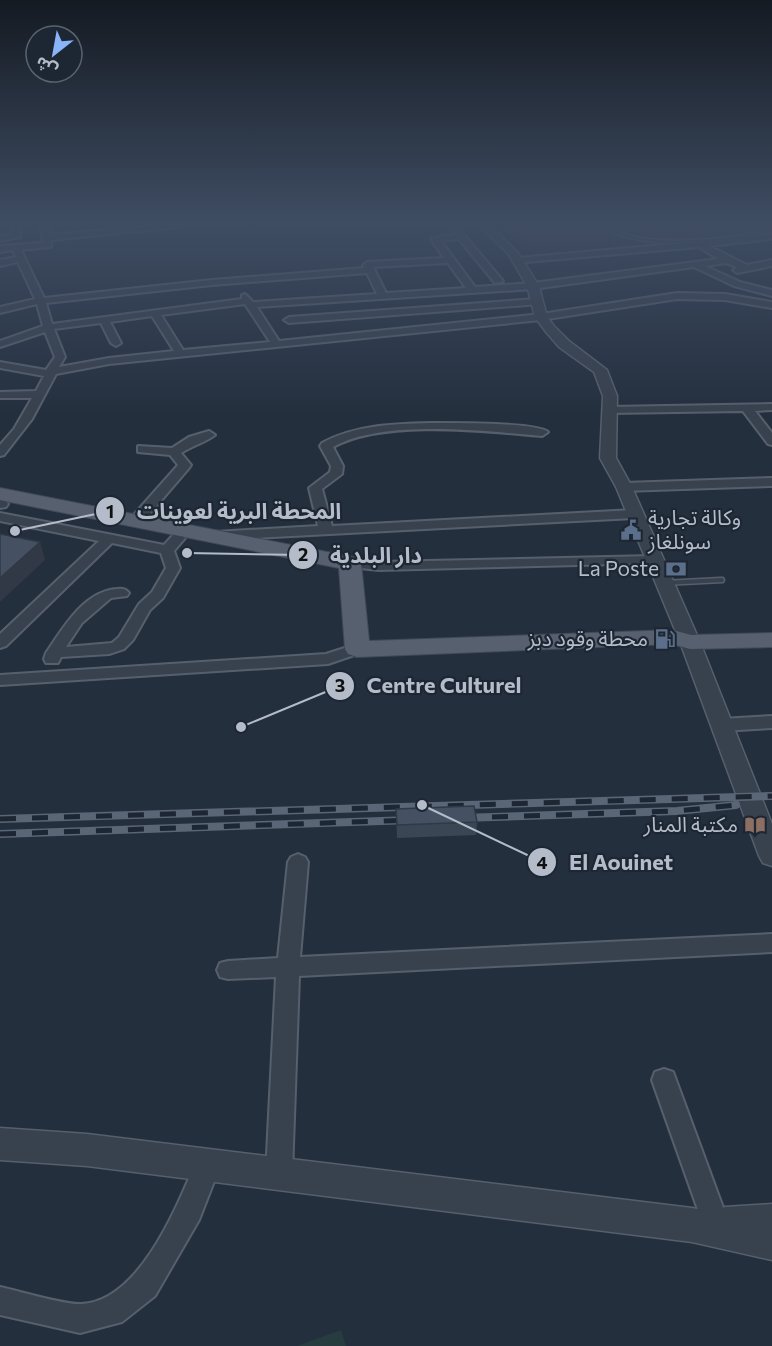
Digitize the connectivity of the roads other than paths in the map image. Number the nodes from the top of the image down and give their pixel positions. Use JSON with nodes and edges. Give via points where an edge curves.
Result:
{"nodes":[{"id":1,"x":34,"y":288,"type":"edge"},
{"id":2,"x":155,"y":288,"type":"edge"},
{"id":3,"x":238,"y":288,"type":"edge"},
{"id":4,"x":379,"y":288,"type":"edge"},
{"id":5,"x":454,"y":288,"type":"edge"},
{"id":6,"x":482,"y":288,"type":"edge"},
{"id":7,"x":515,"y":288,"type":"edge"},
{"id":8,"x":531,"y":288,"type":"edge"},
{"id":9,"x":571,"y":288,"type":"edge"},
{"id":10,"x":740,"y":288,"type":"edge"},
{"id":11,"x":754,"y":288,"type":"edge"},
{"id":12,"x":661,"y":291,"type":"dead end"},
{"id":13,"x":772,"y":294,"type":"edge"},
{"id":14,"x":704,"y":295,"type":"junction"},
{"id":15,"x":383,"y":296,"type":"junction"},
{"id":16,"x":535,"y":296,"type":"junction"},
{"id":17,"x":670,"y":297,"type":"junction"},
{"id":18,"x":745,"y":300,"type":"junction"},
{"id":19,"x":41,"y":301,"type":"junction"},
{"id":20,"x":249,"y":303,"type":"junction"},
{"id":21,"x":772,"y":305,"type":"edge"},
{"id":22,"x":0,"y":310,"type":"edge"},
{"id":23,"x":154,"y":313,"type":"junction"},
{"id":24,"x":104,"y":319,"type":"junction"},
{"id":25,"x":289,"y":320,"type":"dead end"},
{"id":26,"x":48,"y":327,"type":"junction"},
{"id":27,"x":275,"y":342,"type":"junction"},
{"id":28,"x":116,"y":343,"type":"dead end"},
{"id":29,"x":0,"y":344,"type":"edge"},
{"id":30,"x":180,"y":353,"type":"junction"},
{"id":31,"x":0,"y":365,"type":"edge"},
{"id":32,"x":50,"y":373,"type":"junction"},
{"id":33,"x":41,"y":394,"type":"junction"},
{"id":34,"x":0,"y":395,"type":"edge"},
{"id":35,"x":772,"y":407,"type":"edge"},
{"id":36,"x":747,"y":408,"type":"junction"},
{"id":37,"x":609,"y":410,"type":"junction"},
{"id":38,"x":542,"y":432,"type":"dead end"},
{"id":39,"x":209,"y":435,"type":"dead end"},
{"id":40,"x":772,"y":441,"type":"edge"},
{"id":41,"x":142,"y":449,"type":"dead end"},
{"id":42,"x":0,"y":452,"type":"edge"},
{"id":43,"x":174,"y":452,"type":"junction"},
{"id":44,"x":772,"y":482,"type":"edge"},
{"id":45,"x":624,"y":487,"type":"junction"},
{"id":46,"x":0,"y":494,"type":"edge"},
{"id":47,"x":0,"y":504,"type":"edge"},
{"id":48,"x":634,"y":514,"type":"junction"},
{"id":49,"x":0,"y":517,"type":"edge"},
{"id":50,"x":136,"y":521,"type":"junction"},
{"id":51,"x":326,"y":530,"type":"junction"},
{"id":52,"x":211,"y":536,"type":"junction"},
{"id":53,"x":110,"y":538,"type":"junction"},
{"id":54,"x":172,"y":544,"type":"junction"},
{"id":55,"x":653,"y":560,"type":"junction"},
{"id":56,"x":351,"y":568,"type":"junction"},
{"id":57,"x":720,"y":580,"type":"dead end"},
{"id":58,"x":664,"y":583,"type":"junction"},
{"id":59,"x":122,"y":593,"type":"dead end"},
{"id":60,"x":772,"y":630,"type":"edge"},
{"id":61,"x":683,"y":637,"type":"junction"},
{"id":62,"x":772,"y":640,"type":"edge"},
{"id":63,"x":0,"y":643,"type":"edge"},
{"id":64,"x":357,"y":649,"type":"junction"},
{"id":65,"x":54,"y":653,"type":"junction"},
{"id":66,"x":48,"y":677,"type":"junction"},
{"id":67,"x":0,"y":680,"type":"edge"},
{"id":68,"x":772,"y":722,"type":"edge"},
{"id":69,"x":721,"y":725,"type":"junction"},
{"id":70,"x":772,"y":856,"type":"edge"},
{"id":71,"x":298,"y":862,"type":"dead end"},
{"id":72,"x":772,"y":943,"type":"edge"},
{"id":73,"x":288,"y":967,"type":"junction"},
{"id":74,"x":228,"y":970,"type":"dead end"},
{"id":75,"x":664,"y":1080,"type":"dead end"},
{"id":76,"x":0,"y":1144,"type":"edge"},
{"id":77,"x":207,"y":1166,"type":"junction"},
{"id":78,"x":279,"y":1174,"type":"junction"},
{"id":79,"x":772,"y":1221,"type":"edge"},
{"id":80,"x":704,"y":1224,"type":"junction"},
{"id":81,"x":772,"y":1243,"type":"edge"},
{"id":82,"x":0,"y":1301,"type":"edge"}],
"edges":[{"from":1,"to":19,"type":"street"},
{"from":2,"to":19,"type":"street"},
{"from":3,"to":20,"type":"street"},
{"from":4,"to":15,"type":"street"},
{"from":5,"to":15,"type":"street"},
{"from":6,"to":16,"type":"street"},
{"from":7,"to":16,"type":"street"},
{"from":8,"to":16,"type":"street"},
{"from":9,"to":16,"type":"street"},
{"from":10,"to":14,"type":"street"},
{"from":11,"to":13,"type":"street"},
{"from":12,"to":17,"type":"street"},
{"from":13,"to":18,"type":"street"},
{"from":14,"to":17,"type":"street"},
{"from":14,"to":18,"type":"street"},
{"from":15,"to":20,"type":"street"},
{"from":16,"to":17,"type":"street"},
{"from":16,"to":25,"type":"street"},
{"from":16,"to":27,"type":"street"},
{"from":16,"to":37,"type":"street","via":[[564,344],[600,370],[610,396]]},
{"from":18,"to":21,"type":"street"},
{"from":19,"to":22,"type":"street"},
{"from":19,"to":26,"type":"street"},
{"from":20,"to":23,"type":"street"},
{"from":20,"to":27,"type":"street"},
{"from":23,"to":24,"type":"street"},
{"from":23,"to":30,"type":"street"},
{"from":24,"to":26,"type":"street"},
{"from":24,"to":28,"type":"street"},
{"from":26,"to":29,"type":"street"},
{"from":26,"to":32,"type":"street","via":[[60,357]]},
{"from":27,"to":30,"type":"street"},
{"from":30,"to":32,"type":"street"},
{"from":31,"to":32,"type":"street"},
{"from":32,"to":33,"type":"street"},
{"from":33,"to":34,"type":"street"},
{"from":33,"to":42,"type":"street","via":[[12,441]]},
{"from":35,"to":36,"type":"street"},
{"from":36,"to":37,"type":"street"},
{"from":36,"to":40,"type":"street"},
{"from":37,"to":45,"type":"street","via":[[608,458]]},
{"from":38,"to":51,"type":"street","via":[[419,427],[347,435],[332,441],[326,446],[337,466],[336,474],[315,488]]},
{"from":39,"to":43,"type":"street"},
{"from":41,"to":43,"type":"street"},
{"from":43,"to":50,"type":"street","via":[[185,465]]},
{"from":44,"to":45,"type":"street"},
{"from":45,"to":48,"type":"street"},
{"from":46,"to":50,"type":"main road"},
{"from":47,"to":54,"type":"main road"},
{"from":48,"to":51,"type":"street"},
{"from":48,"to":55,"type":"street"},
{"from":49,"to":53,"type":"street"},
{"from":50,"to":52,"type":"main road"},
{"from":51,"to":52,"type":"street"},
{"from":52,"to":56,"type":"main road"},
{"from":53,"to":54,"type":"street"},
{"from":53,"to":63,"type":"street"},
{"from":54,"to":56,"type":"main road"},
{"from":54,"to":65,"type":"street","via":[[172,568],[158,596],[144,607],[125,640],[109,649]]},
{"from":55,"to":56,"type":"street"},
{"from":55,"to":58,"type":"street"},
{"from":56,"to":64,"type":"main road"},
{"from":57,"to":58,"type":"lane"},
{"from":58,"to":61,"type":"street"},
{"from":59,"to":65,"type":"street","via":[[107,594],[76,620]]},
{"from":60,"to":61,"type":"main road"},
{"from":61,"to":62,"type":"main road"},
{"from":61,"to":64,"type":"main road"},
{"from":61,"to":69,"type":"street"},
{"from":64,"to":66,"type":"street","via":[[328,659]]},
{"from":65,"to":66,"type":"street"},
{"from":66,"to":67,"type":"street"},
{"from":68,"to":69,"type":"street"},
{"from":69,"to":70,"type":"street"},
{"from":71,"to":73,"type":"street"},
{"from":72,"to":73,"type":"street"},
{"from":73,"to":74,"type":"street"},
{"from":73,"to":78,"type":"street"},
{"from":75,"to":80,"type":"street"},
{"from":76,"to":77,"type":"street","via":[[87,1150]]},
{"from":77,"to":78,"type":"street"},
{"from":77,"to":82,"type":"street","via":[[190,1211],[145,1286],[112,1312],[80,1318]]},
{"from":78,"to":80,"type":"street"},
{"from":79,"to":80,"type":"street"},
{"from":80,"to":81,"type":"street"}]}
